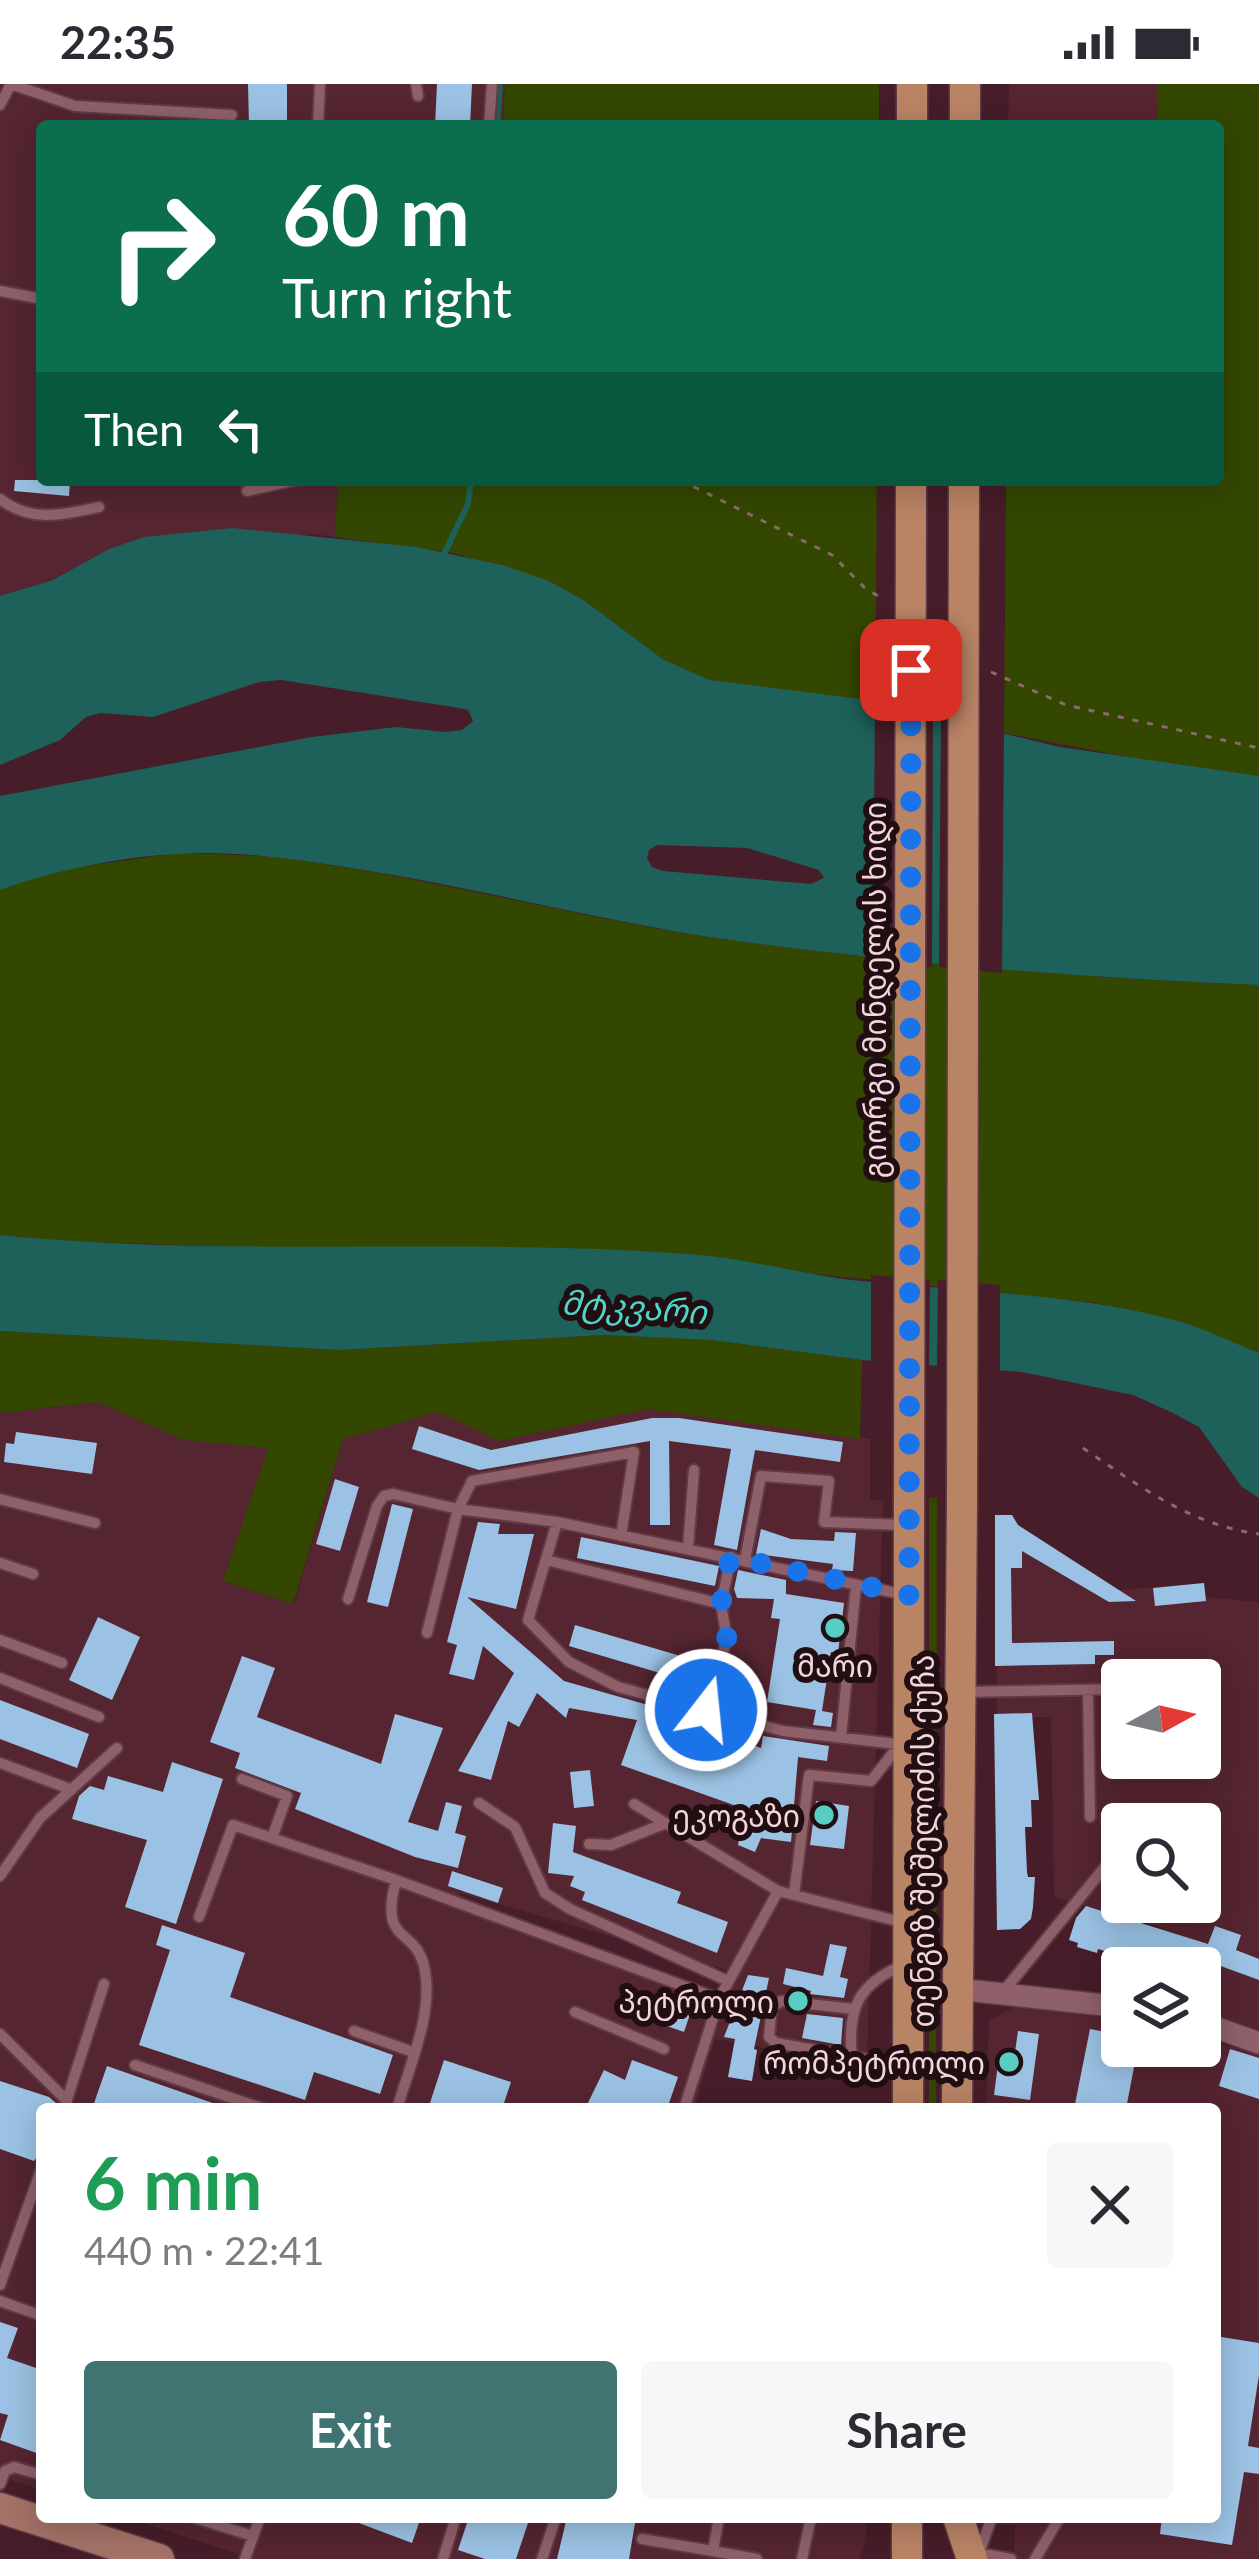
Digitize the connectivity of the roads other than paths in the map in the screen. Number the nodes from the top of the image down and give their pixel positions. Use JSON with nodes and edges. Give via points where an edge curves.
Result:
{"nodes":[{"id":1,"x":11,"y":84,"type":"edge"},
{"id":2,"x":320,"y":84,"type":"edge"},
{"id":3,"x":492,"y":84,"type":"edge"},
{"id":4,"x":912,"y":84,"type":"edge"},
{"id":5,"x":965,"y":84,"type":"edge"},
{"id":6,"x":0,"y":105,"type":"edge"},
{"id":7,"x":232,"y":115,"type":"dead end"},
{"id":8,"x":318,"y":120,"type":"edge"},
{"id":9,"x":489,"y":120,"type":"edge"},
{"id":10,"x":912,"y":120,"type":"edge"},
{"id":11,"x":965,"y":120,"type":"edge"},
{"id":12,"x":0,"y":291,"type":"edge"},
{"id":13,"x":36,"y":298,"type":"edge"},
{"id":14,"x":267,"y":486,"type":"edge"},
{"id":15,"x":911,"y":486,"type":"edge"},
{"id":16,"x":964,"y":486,"type":"edge"},
{"id":17,"x":247,"y":490,"type":"dead end"},
{"id":18,"x":0,"y":499,"type":"edge"},
{"id":19,"x":99,"y":507,"type":"dead end"},
{"id":20,"x":694,"y":1470,"type":"dead end"},
{"id":21,"x":0,"y":1498,"type":"edge"},
{"id":22,"x":458,"y":1509,"type":"junction"},
{"id":23,"x":909,"y":1513,"type":"junction"},
{"id":24,"x":557,"y":1522,"type":"junction"},
{"id":25,"x":95,"y":1523,"type":"dead end"},
{"id":26,"x":621,"y":1536,"type":"junction"},
{"id":27,"x":688,"y":1549,"type":"junction"},
{"id":28,"x":730,"y":1557,"type":"junction"},
{"id":29,"x":546,"y":1559,"type":"junction"},
{"id":30,"x":745,"y":1560,"type":"junction"},
{"id":31,"x":0,"y":1563,"type":"edge"},
{"id":32,"x":33,"y":1574,"type":"dead end"},
{"id":33,"x":856,"y":1586,"type":"junction"},
{"id":34,"x":909,"y":1595,"type":"junction"},
{"id":35,"x":348,"y":1599,"type":"dead end"},
{"id":36,"x":721,"y":1604,"type":"junction"},
{"id":37,"x":427,"y":1633,"type":"dead end"},
{"id":38,"x":0,"y":1640,"type":"edge"},
{"id":39,"x":62,"y":1663,"type":"dead end"},
{"id":40,"x":0,"y":1678,"type":"edge"},
{"id":41,"x":1088,"y":1690,"type":"junction"},
{"id":42,"x":1101,"y":1690,"type":"edge"},
{"id":43,"x":959,"y":1692,"type":"junction"},
{"id":44,"x":706,"y":1710,"type":"junction"},
{"id":45,"x":99,"y":1717,"type":"dead end"},
{"id":46,"x":842,"y":1737,"type":"junction"},
{"id":47,"x":904,"y":1744,"type":"junction"},
{"id":48,"x":117,"y":1748,"type":"dead end"},
{"id":49,"x":0,"y":1763,"type":"edge"},
{"id":50,"x":242,"y":1779,"type":"dead end"},
{"id":51,"x":70,"y":1790,"type":"junction"},
{"id":52,"x":479,"y":1803,"type":"dead end"},
{"id":53,"x":634,"y":1804,"type":"dead end"},
{"id":54,"x":1090,"y":1817,"type":"dead end"},
{"id":55,"x":666,"y":1823,"type":"junction"},
{"id":56,"x":272,"y":1838,"type":"junction"},
{"id":57,"x":589,"y":1844,"type":"dead end"},
{"id":58,"x":1101,"y":1872,"type":"edge"},
{"id":59,"x":0,"y":1876,"type":"edge"},
{"id":60,"x":396,"y":1880,"type":"junction"},
{"id":61,"x":778,"y":1892,"type":"junction"},
{"id":62,"x":794,"y":1895,"type":"junction"},
{"id":63,"x":199,"y":1917,"type":"dead end"},
{"id":64,"x":908,"y":1924,"type":"junction"},
{"id":65,"x":908,"y":1962,"type":"junction"},
{"id":66,"x":728,"y":1981,"type":"junction"},
{"id":67,"x":104,"y":1984,"type":"dead end"},
{"id":68,"x":957,"y":1988,"type":"junction"},
{"id":69,"x":1003,"y":1992,"type":"junction"},
{"id":70,"x":718,"y":1999,"type":"junction"},
{"id":71,"x":1101,"y":2004,"type":"edge"},
{"id":72,"x":854,"y":2009,"type":"junction"},
{"id":73,"x":575,"y":2012,"type":"dead end"},
{"id":74,"x":1221,"y":2029,"type":"edge"},
{"id":75,"x":354,"y":2031,"type":"dead end"},
{"id":76,"x":0,"y":2034,"type":"edge"},
{"id":77,"x":1259,"y":2043,"type":"edge"},
{"id":78,"x":664,"y":2049,"type":"dead end"},
{"id":79,"x":413,"y":2051,"type":"junction"},
{"id":80,"x":852,"y":2058,"type":"junction"},
{"id":81,"x":135,"y":2065,"type":"dead end"},
{"id":82,"x":908,"y":2067,"type":"junction"},
{"id":83,"x":63,"y":2103,"type":"edge"},
{"id":84,"x":66,"y":2103,"type":"edge"},
{"id":85,"x":246,"y":2103,"type":"edge"},
{"id":86,"x":399,"y":2103,"type":"edge"},
{"id":87,"x":686,"y":2103,"type":"edge"},
{"id":88,"x":908,"y":2103,"type":"edge"},
{"id":89,"x":957,"y":2103,"type":"edge"},
{"id":90,"x":36,"y":2184,"type":"edge"},
{"id":91,"x":0,"y":2285,"type":"edge"},
{"id":92,"x":0,"y":2301,"type":"edge"},
{"id":93,"x":36,"y":2314,"type":"edge"},
{"id":94,"x":36,"y":2473,"type":"edge"},
{"id":95,"x":0,"y":2484,"type":"edge"},
{"id":96,"x":0,"y":2508,"type":"edge"},
{"id":97,"x":36,"y":2520,"type":"edge"},
{"id":98,"x":47,"y":2523,"type":"edge"},
{"id":99,"x":211,"y":2523,"type":"edge"},
{"id":100,"x":258,"y":2523,"type":"edge"},
{"id":101,"x":454,"y":2523,"type":"edge"},
{"id":102,"x":554,"y":2523,"type":"edge"},
{"id":103,"x":718,"y":2523,"type":"edge"},
{"id":104,"x":811,"y":2523,"type":"edge"},
{"id":105,"x":958,"y":2523,"type":"edge"},
{"id":106,"x":989,"y":2523,"type":"edge"},
{"id":107,"x":1056,"y":2523,"type":"edge"},
{"id":108,"x":253,"y":2536,"type":"junction"},
{"id":109,"x":642,"y":2539,"type":"dead end"},
{"id":110,"x":713,"y":2551,"type":"junction"},
{"id":111,"x":970,"y":2557,"type":"edge"},
{"id":112,"x":159,"y":2559,"type":"edge"},
{"id":113,"x":245,"y":2559,"type":"edge"},
{"id":114,"x":443,"y":2559,"type":"edge"},
{"id":115,"x":542,"y":2559,"type":"edge"},
{"id":116,"x":757,"y":2559,"type":"edge"},
{"id":117,"x":802,"y":2559,"type":"edge"},
{"id":118,"x":1011,"y":2559,"type":"edge"},
{"id":119,"x":1035,"y":2559,"type":"edge"}],
"edges":[{"from":1,"to":6,"type":"lane"},
{"from":1,"to":7,"type":"lane","via":[[75,106]]},
{"from":2,"to":8,"type":"lane"},
{"from":3,"to":9,"type":"lane"},
{"from":4,"to":10,"type":"main road"},
{"from":5,"to":11,"type":"main road"},
{"from":12,"to":13,"type":"lane"},
{"from":14,"to":17,"type":"lane"},
{"from":15,"to":23,"type":"main road","name":"გიორგი მინდელის ხიდი","bridge":true},
{"from":16,"to":43,"type":"main road","name":"თენგიზ შეშელიძის ქუჩა","bridge":true},
{"from":18,"to":19,"type":"lane","via":[[52,517]]},
{"from":20,"to":27,"type":"lane"},
{"from":21,"to":25,"type":"lane"},
{"from":22,"to":24,"type":"lane"},
{"from":22,"to":26,"type":"lane","via":[[472,1481],[634,1452]]},
{"from":22,"to":35,"type":"lane","via":[[384,1496]]},
{"from":22,"to":37,"type":"lane"},
{"from":23,"to":30,"type":"lane","via":[[824,1522],[829,1481],[761,1476]]},
{"from":23,"to":34,"type":"main road","name":"თენგიზ შეშელიძის ქუჩა"},
{"from":24,"to":26,"type":"lane"},
{"from":24,"to":29,"type":"lane"},
{"from":26,"to":27,"type":"lane"},
{"from":27,"to":28,"type":"lane"},
{"from":28,"to":30,"type":"lane"},
{"from":28,"to":36,"type":"lane"},
{"from":29,"to":36,"type":"lane"},
{"from":29,"to":44,"type":"lane","via":[[528,1620],[569,1662],[618,1687]]},
{"from":30,"to":33,"type":"lane"},
{"from":31,"to":32,"type":"lane"},
{"from":33,"to":34,"type":"lane"},
{"from":33,"to":46,"type":"lane"},
{"from":34,"to":47,"type":"main road","name":"თენგიზ შეშელიძის ქუჩა"},
{"from":36,"to":44,"type":"lane","via":[[727,1639]]},
{"from":38,"to":39,"type":"lane"},
{"from":40,"to":45,"type":"lane"},
{"from":41,"to":42,"type":"lane"},
{"from":41,"to":43,"type":"lane"},
{"from":41,"to":54,"type":"lane"},
{"from":43,"to":68,"type":"main road","name":"თენგიზ შეშელიძის ქუჩა"},
{"from":44,"to":46,"type":"lane"},
{"from":46,"to":47,"type":"lane"},
{"from":47,"to":62,"type":"lane","via":[[871,1781],[809,1775]]},
{"from":47,"to":64,"type":"main road","name":"თენგიზ შეშელიძის ქუჩა"},
{"from":48,"to":51,"type":"lane"},
{"from":49,"to":51,"type":"lane"},
{"from":50,"to":56,"type":"lane","via":[[287,1796]]},
{"from":51,"to":59,"type":"lane"},
{"from":52,"to":66,"type":"lane","via":[[515,1827],[545,1893]]},
{"from":53,"to":55,"type":"lane"},
{"from":55,"to":57,"type":"lane","via":[[611,1845]]},
{"from":55,"to":61,"type":"lane"},
{"from":56,"to":60,"type":"lane"},
{"from":56,"to":63,"type":"lane","via":[[233,1825]]},
{"from":58,"to":69,"type":"lane"},
{"from":60,"to":70,"type":"lane"},
{"from":60,"to":79,"type":"lane","via":[[390,1919],[426,1973]]},
{"from":61,"to":62,"type":"lane"},
{"from":61,"to":66,"type":"lane"},
{"from":62,"to":64,"type":"lane"},
{"from":64,"to":65,"type":"main road","name":"თენგიზ შეშელიძის ქუჩა"},
{"from":65,"to":72,"type":"lane","via":[[879,1975]]},
{"from":65,"to":82,"type":"main road","name":"თენგიზ შეშელიძის ქუჩა"},
{"from":66,"to":70,"type":"lane"},
{"from":67,"to":84,"type":"lane"},
{"from":68,"to":69,"type":"street"},
{"from":68,"to":89,"type":"main road","name":"თენგიზ შეშელიძის ქუჩა"},
{"from":69,"to":71,"type":"street"},
{"from":70,"to":87,"type":"lane"},
{"from":72,"to":80,"type":"lane"},
{"from":72,"to":80,"type":"lane","via":[[781,2001],[768,2031],[776,2043]]},
{"from":73,"to":78,"type":"lane"},
{"from":74,"to":77,"type":"street"},
{"from":75,"to":79,"type":"lane"},
{"from":76,"to":83,"type":"lane"},
{"from":79,"to":86,"type":"lane"},
{"from":80,"to":82,"type":"lane"},
{"from":81,"to":85,"type":"lane"},
{"from":82,"to":88,"type":"main road","name":"თენგიზ შეშელიძის ქუჩა"},
{"from":90,"to":91,"type":"lane"},
{"from":92,"to":93,"type":"lane"},
{"from":94,"to":95,"type":"lane","via":[[14,2467]]},
{"from":96,"to":97,"type":"main road"},
{"from":98,"to":112,"type":"main road"},
{"from":99,"to":108,"type":"lane"},
{"from":100,"to":108,"type":"lane"},
{"from":101,"to":114,"type":"lane"},
{"from":102,"to":115,"type":"lane"},
{"from":103,"to":110,"type":"lane"},
{"from":104,"to":117,"type":"lane"},
{"from":105,"to":111,"type":"main road"},
{"from":106,"to":111,"type":"lane"},
{"from":107,"to":119,"type":"lane"},
{"from":108,"to":113,"type":"lane"},
{"from":109,"to":110,"type":"lane"},
{"from":110,"to":116,"type":"lane"},
{"from":111,"to":118,"type":"lane"}]}
